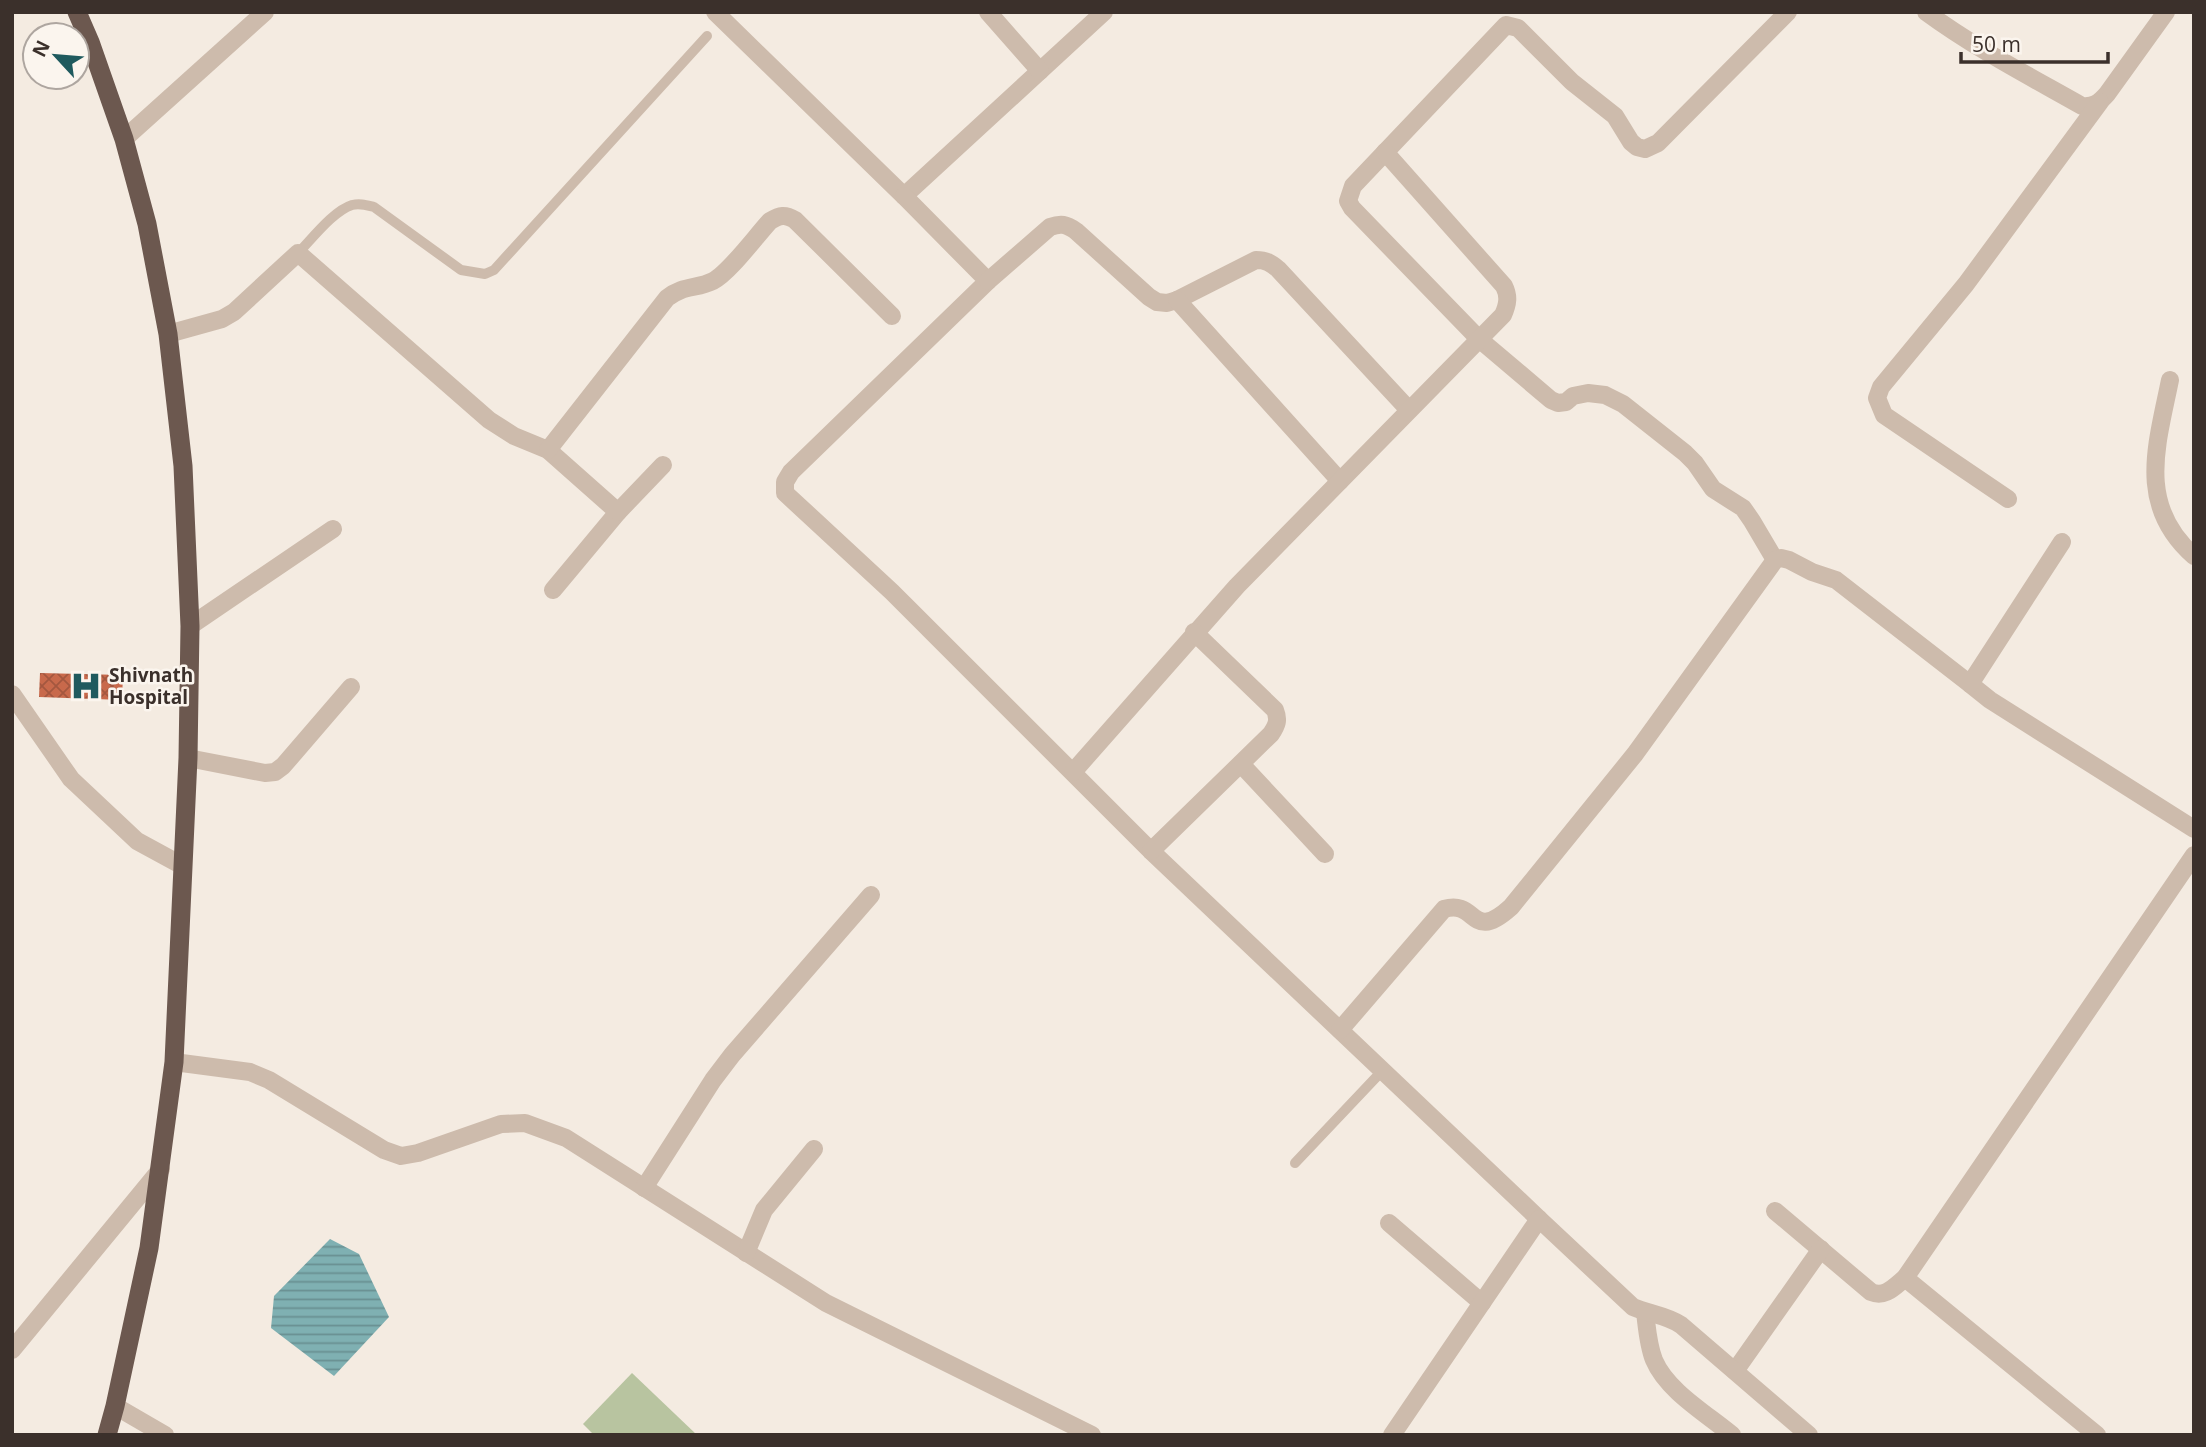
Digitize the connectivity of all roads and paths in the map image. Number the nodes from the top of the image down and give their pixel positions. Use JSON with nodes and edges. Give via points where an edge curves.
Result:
{"nodes":[{"id":1,"x":77,"y":12,"type":"edge"},
{"id":2,"x":265,"y":12,"type":"edge"},
{"id":3,"x":715,"y":12,"type":"edge"},
{"id":4,"x":988,"y":12,"type":"edge"},
{"id":5,"x":1104,"y":12,"type":"edge"},
{"id":6,"x":1788,"y":12,"type":"edge"},
{"id":7,"x":1926,"y":12,"type":"edge"},
{"id":8,"x":2166,"y":12,"type":"edge"},
{"id":9,"x":708,"y":36,"type":"dead end"},
{"id":10,"x":1040,"y":71,"type":"junction"},
{"id":11,"x":2099,"y":102,"type":"junction"},
{"id":12,"x":124,"y":139,"type":"junction"},
{"id":13,"x":1385,"y":152,"type":"junction"},
{"id":14,"x":904,"y":196,"type":"junction"},
{"id":15,"x":298,"y":253,"type":"junction"},
{"id":16,"x":988,"y":281,"type":"junction"},
{"id":17,"x":1177,"y":300,"type":"junction"},
{"id":18,"x":892,"y":317,"type":"dead end"},
{"id":19,"x":168,"y":334,"type":"junction"},
{"id":20,"x":1479,"y":339,"type":"junction"},
{"id":21,"x":2170,"y":380,"type":"dead end"},
{"id":22,"x":1409,"y":410,"type":"junction"},
{"id":23,"x":548,"y":450,"type":"junction"},
{"id":24,"x":663,"y":465,"type":"dead end"},
{"id":25,"x":1340,"y":481,"type":"junction"},
{"id":26,"x":2008,"y":499,"type":"dead end"},
{"id":27,"x":618,"y":512,"type":"junction"},
{"id":28,"x":334,"y":529,"type":"dead end"},
{"id":29,"x":2062,"y":542,"type":"dead end"},
{"id":30,"x":2194,"y":556,"type":"edge"},
{"id":31,"x":1775,"y":560,"type":"junction"},
{"id":32,"x":553,"y":590,"type":"dead end"},
{"id":33,"x":190,"y":626,"type":"junction"},
{"id":34,"x":1194,"y":632,"type":"junction"},
{"id":35,"x":1970,"y":684,"type":"junction"},
{"id":36,"x":351,"y":687,"type":"dead end"},
{"id":37,"x":12,"y":694,"type":"edge"},
{"id":38,"x":188,"y":758,"type":"junction"},
{"id":39,"x":1241,"y":764,"type":"junction"},
{"id":40,"x":1073,"y":772,"type":"junction"},
{"id":41,"x":2194,"y":829,"type":"edge"},
{"id":42,"x":1152,"y":851,"type":"junction"},
{"id":43,"x":1325,"y":854,"type":"dead end"},
{"id":44,"x":2194,"y":855,"type":"edge"},
{"id":45,"x":183,"y":866,"type":"junction"},
{"id":46,"x":871,"y":895,"type":"dead end"},
{"id":47,"x":1340,"y":1030,"type":"junction"},
{"id":48,"x":174,"y":1062,"type":"junction"},
{"id":49,"x":1383,"y":1070,"type":"junction"},
{"id":50,"x":814,"y":1149,"type":"dead end"},
{"id":51,"x":1295,"y":1163,"type":"dead end"},
{"id":52,"x":161,"y":1169,"type":"junction"},
{"id":53,"x":645,"y":1188,"type":"junction"},
{"id":54,"x":1775,"y":1211,"type":"dead end"},
{"id":55,"x":1539,"y":1219,"type":"junction"},
{"id":56,"x":1389,"y":1223,"type":"dead end"},
{"id":57,"x":1821,"y":1249,"type":"junction"},
{"id":58,"x":747,"y":1253,"type":"junction"},
{"id":59,"x":1905,"y":1278,"type":"junction"},
{"id":60,"x":1482,"y":1303,"type":"junction"},
{"id":61,"x":1645,"y":1312,"type":"junction"},
{"id":62,"x":12,"y":1350,"type":"edge"},
{"id":63,"x":1735,"y":1371,"type":"junction"},
{"id":64,"x":115,"y":1406,"type":"junction"},
{"id":65,"x":107,"y":1435,"type":"edge"},
{"id":66,"x":165,"y":1435,"type":"edge"},
{"id":67,"x":1092,"y":1435,"type":"edge"},
{"id":68,"x":1392,"y":1435,"type":"edge"},
{"id":69,"x":1732,"y":1435,"type":"edge"},
{"id":70,"x":1809,"y":1435,"type":"edge"},
{"id":71,"x":2097,"y":1435,"type":"edge"}],
"edges":[{"from":1,"to":12,"type":"highway"},
{"from":2,"to":12,"type":"street"},
{"from":3,"to":14,"type":"street"},
{"from":4,"to":10,"type":"street"},
{"from":5,"to":10,"type":"street"},
{"from":6,"to":13,"type":"street","via":[[1652,148],[1631,142],[1615,116],[1572,82],[1518,28],[1506,25]]},
{"from":7,"to":11,"type":"street","via":[[1975,47],[2082,106]]},
{"from":8,"to":11,"type":"street"},
{"from":9,"to":15,"type":"lane","via":[[494,270],[485,274],[461,270],[374,207],[361,204],[350,205],[336,215]]},
{"from":10,"to":14,"type":"street"},
{"from":11,"to":26,"type":"street","via":[[1877,398],[1884,415]]},
{"from":12,"to":19,"type":"highway","via":[[148,224]]},
{"from":13,"to":20,"type":"street","via":[[1504,286],[1508,294],[1503,315]]},
{"from":13,"to":20,"type":"street","via":[[1353,186],[1348,201]]},
{"from":14,"to":16,"type":"street"},
{"from":15,"to":19,"type":"street","via":[[234,312]]},
{"from":15,"to":23,"type":"street","via":[[489,420]]},
{"from":16,"to":17,"type":"street","via":[[1059,224],[1076,231],[1149,297],[1157,302]]},
{"from":16,"to":40,"type":"street","via":[[791,471],[785,493]]},
{"from":17,"to":22,"type":"street","via":[[1256,260],[1271,263]]},
{"from":17,"to":25,"type":"street"},
{"from":18,"to":23,"type":"street","via":[[795,220],[780,215],[719,277],[667,298]]},
{"from":19,"to":33,"type":"highway","via":[[183,466]]},
{"from":20,"to":22,"type":"street"},
{"from":20,"to":31,"type":"street","via":[[1551,400],[1566,402],[1588,393],[1623,404],[1695,463],[1713,489],[1743,508]]},
{"from":21,"to":30,"type":"street","via":[[2154,458],[2156,489],[2165,521]]},
{"from":22,"to":25,"type":"street"},
{"from":23,"to":27,"type":"street"},
{"from":24,"to":27,"type":"street"},
{"from":25,"to":34,"type":"street"},
{"from":27,"to":32,"type":"street"},
{"from":28,"to":33,"type":"street"},
{"from":29,"to":35,"type":"street"},
{"from":31,"to":35,"type":"street","via":[[1789,560],[1836,580]]},
{"from":31,"to":47,"type":"street","via":[[1635,754],[1511,907],[1488,923],[1461,909],[1444,909]]},
{"from":33,"to":38,"type":"highway"},
{"from":34,"to":39,"type":"street","via":[[1278,717],[1271,734]]},
{"from":34,"to":40,"type":"street"},
{"from":35,"to":41,"type":"street"},
{"from":36,"to":38,"type":"street","via":[[275,772]]},
{"from":37,"to":45,"type":"street","via":[[71,779],[137,841]]},
{"from":38,"to":45,"type":"highway"},
{"from":39,"to":42,"type":"street"},
{"from":39,"to":43,"type":"street"},
{"from":40,"to":42,"type":"street"},
{"from":42,"to":47,"type":"street"},
{"from":44,"to":59,"type":"street"},
{"from":45,"to":48,"type":"highway"},
{"from":46,"to":53,"type":"street","via":[[732,1055]]},
{"from":47,"to":49,"type":"street"},
{"from":48,"to":52,"type":"highway"},
{"from":48,"to":53,"type":"street","via":[[250,1072],[401,1156],[501,1124],[525,1123],[566,1138]]},
{"from":49,"to":51,"type":"lane"},
{"from":49,"to":55,"type":"street"},
{"from":50,"to":58,"type":"street","via":[[764,1210]]},
{"from":52,"to":62,"type":"street"},
{"from":52,"to":64,"type":"highway"},
{"from":53,"to":58,"type":"street"},
{"from":54,"to":57,"type":"street"},
{"from":55,"to":60,"type":"street"},
{"from":55,"to":61,"type":"street","via":[[1633,1307]]},
{"from":56,"to":60,"type":"street"},
{"from":57,"to":59,"type":"street","via":[[1878,1295]]},
{"from":57,"to":63,"type":"street"},
{"from":58,"to":67,"type":"street","via":[[826,1303]]},
{"from":59,"to":71,"type":"street"},
{"from":60,"to":68,"type":"street"},
{"from":61,"to":63,"type":"street","via":[[1671,1318]]},
{"from":61,"to":69,"type":"street","via":[[1648,1342],[1661,1374]]},
{"from":63,"to":70,"type":"street"},
{"from":64,"to":65,"type":"highway"},
{"from":64,"to":66,"type":"street"}]}
